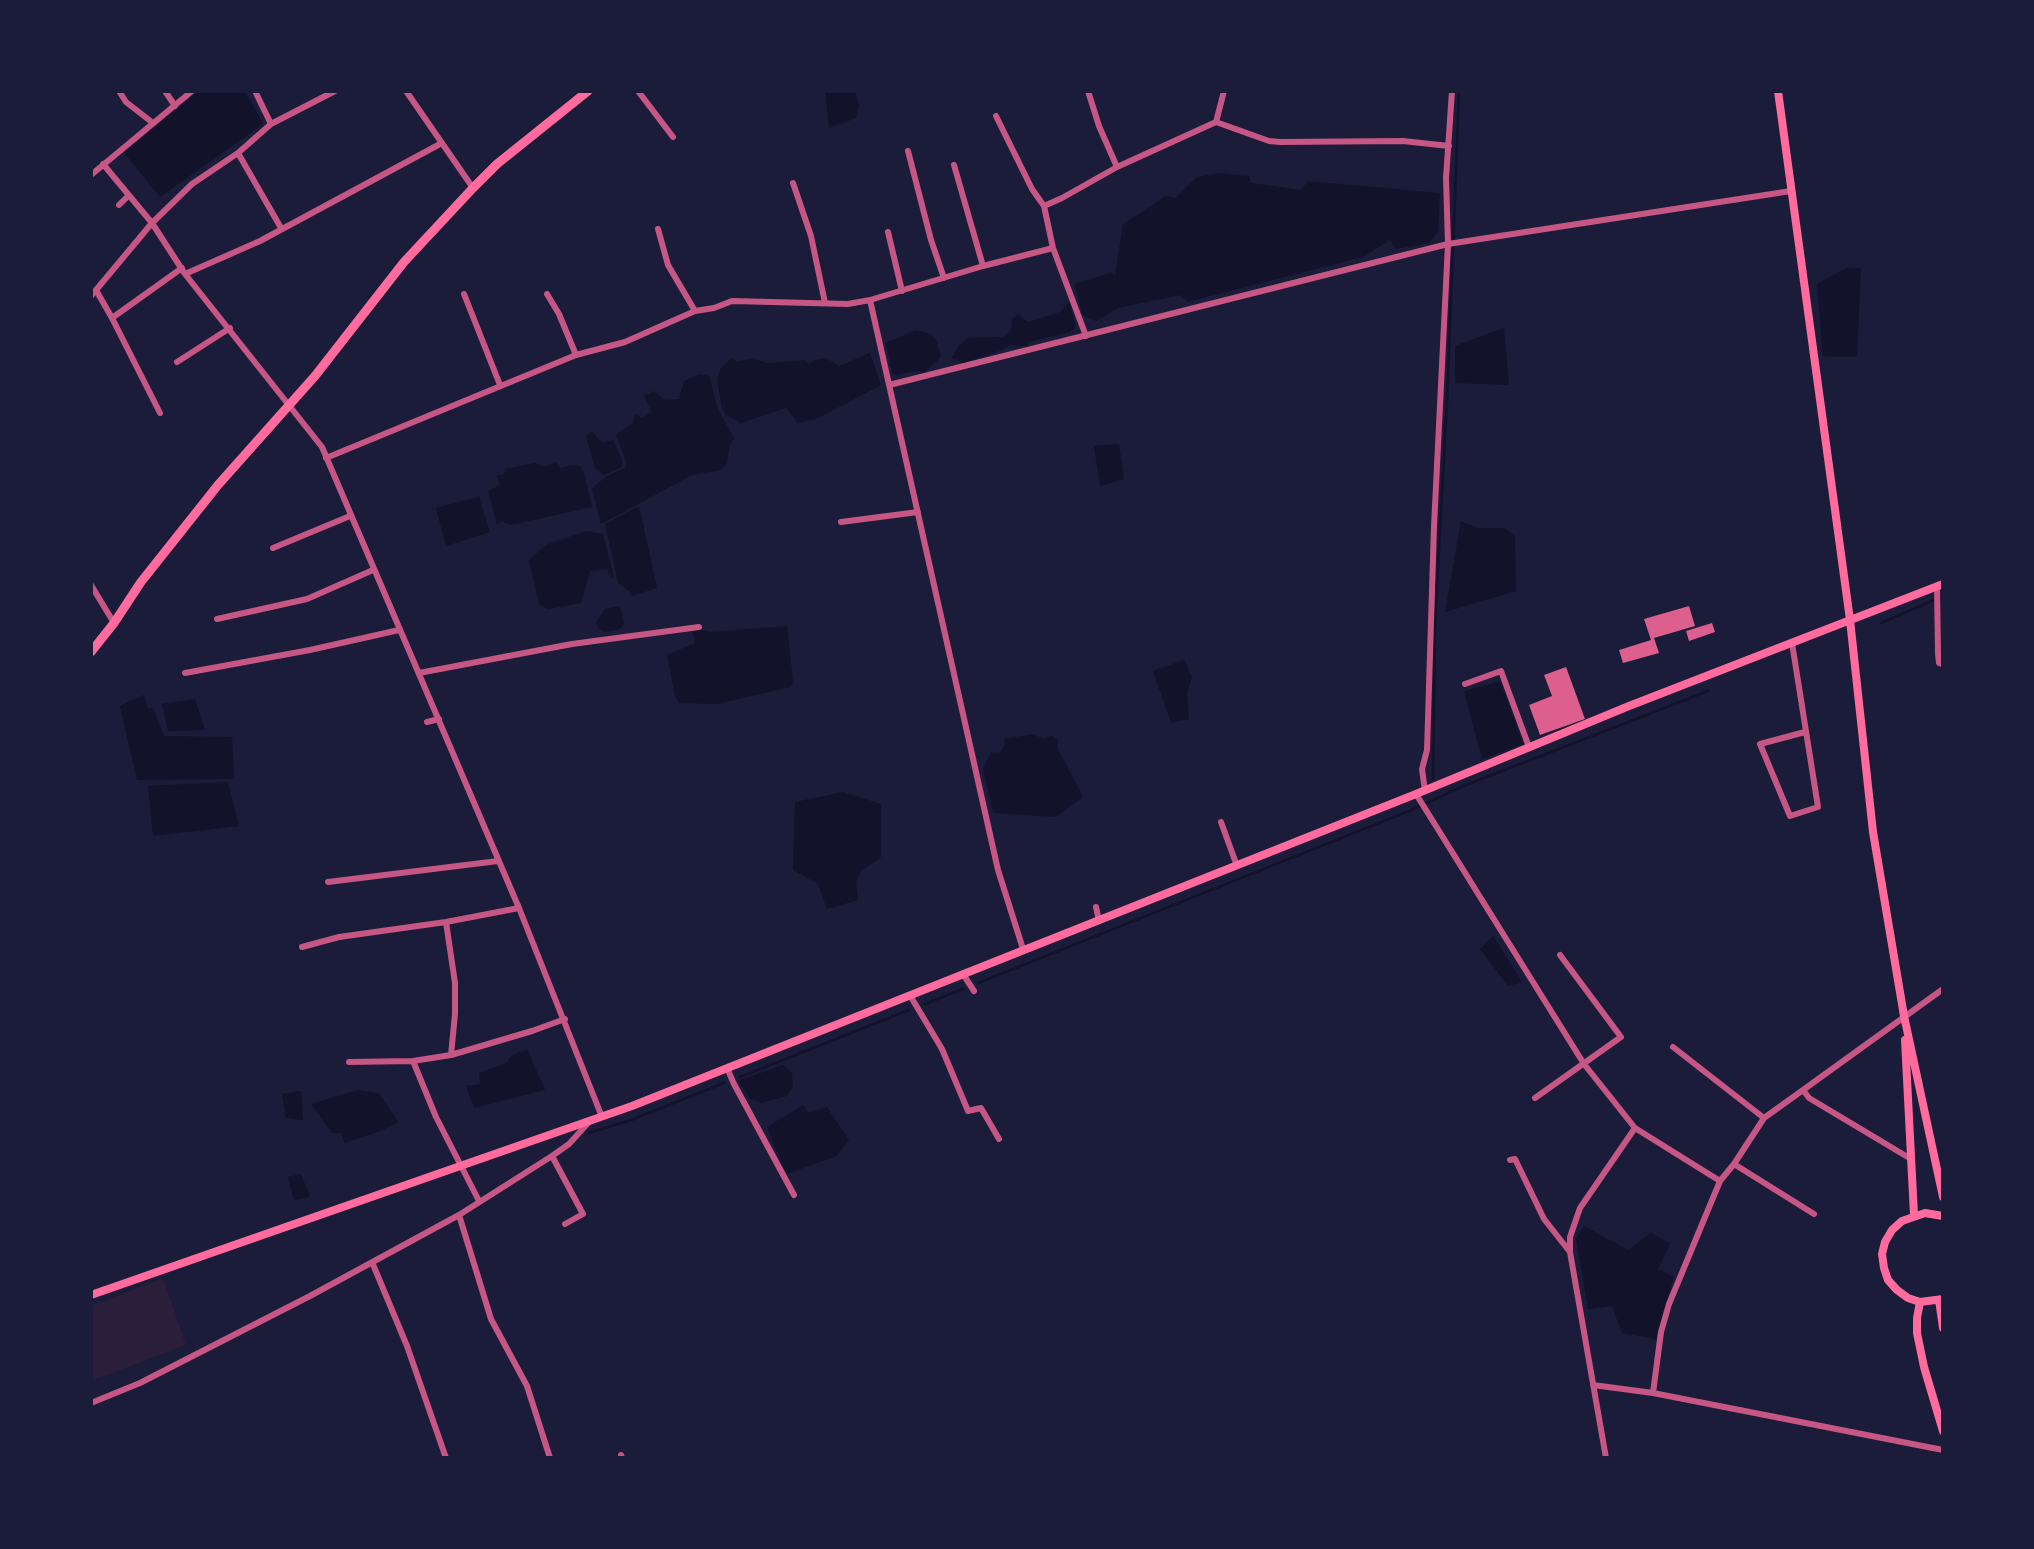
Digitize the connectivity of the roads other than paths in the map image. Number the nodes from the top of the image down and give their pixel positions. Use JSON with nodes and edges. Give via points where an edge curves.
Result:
{"nodes":[{"id":1,"x":119,"y":91,"type":"edge"},
{"id":2,"x":165,"y":91,"type":"edge"},
{"id":3,"x":192,"y":91,"type":"edge"},
{"id":4,"x":255,"y":91,"type":"edge"},
{"id":5,"x":335,"y":91,"type":"edge"},
{"id":6,"x":406,"y":91,"type":"edge"},
{"id":7,"x":588,"y":91,"type":"edge"},
{"id":8,"x":638,"y":91,"type":"edge"},
{"id":9,"x":1088,"y":91,"type":"edge"},
{"id":10,"x":1224,"y":91,"type":"edge"},
{"id":11,"x":1452,"y":91,"type":"edge"},
{"id":12,"x":1778,"y":91,"type":"edge"},
{"id":13,"x":175,"y":106,"type":"junction"},
{"id":14,"x":996,"y":116,"type":"dead end"},
{"id":15,"x":1216,"y":122,"type":"junction"},
{"id":16,"x":153,"y":123,"type":"junction"},
{"id":17,"x":271,"y":124,"type":"junction"},
{"id":18,"x":673,"y":137,"type":"dead end"},
{"id":19,"x":440,"y":144,"type":"junction"},
{"id":20,"x":1449,"y":146,"type":"junction"},
{"id":21,"x":908,"y":151,"type":"dead end"},
{"id":22,"x":237,"y":153,"type":"junction"},
{"id":23,"x":103,"y":164,"type":"junction"},
{"id":24,"x":954,"y":165,"type":"dead end"},
{"id":25,"x":1117,"y":167,"type":"junction"},
{"id":26,"x":91,"y":174,"type":"edge"},
{"id":27,"x":793,"y":183,"type":"dead end"},
{"id":28,"x":473,"y":188,"type":"junction"},
{"id":29,"x":1791,"y":191,"type":"junction"},
{"id":30,"x":129,"y":195,"type":"junction"},
{"id":31,"x":119,"y":205,"type":"dead end"},
{"id":32,"x":1044,"y":206,"type":"junction"},
{"id":33,"x":152,"y":223,"type":"junction"},
{"id":34,"x":281,"y":228,"type":"junction"},
{"id":35,"x":658,"y":229,"type":"dead end"},
{"id":36,"x":888,"y":232,"type":"dead end"},
{"id":37,"x":1448,"y":244,"type":"junction"},
{"id":38,"x":1053,"y":248,"type":"junction"},
{"id":39,"x":983,"y":265,"type":"junction"},
{"id":40,"x":183,"y":271,"type":"junction"},
{"id":41,"x":944,"y":278,"type":"junction"},
{"id":42,"x":902,"y":291,"type":"junction"},
{"id":43,"x":93,"y":293,"type":"edge"},
{"id":44,"x":464,"y":294,"type":"dead end"},
{"id":45,"x":547,"y":294,"type":"dead end"},
{"id":46,"x":870,"y":300,"type":"junction"},
{"id":47,"x":825,"y":303,"type":"junction"},
{"id":48,"x":695,"y":311,"type":"junction"},
{"id":49,"x":113,"y":318,"type":"junction"},
{"id":50,"x":230,"y":328,"type":"junction"},
{"id":51,"x":1086,"y":336,"type":"junction"},
{"id":52,"x":576,"y":355,"type":"junction"},
{"id":53,"x":177,"y":362,"type":"dead end"},
{"id":54,"x":500,"y":385,"type":"junction"},
{"id":55,"x":889,"y":385,"type":"junction"},
{"id":56,"x":290,"y":405,"type":"junction"},
{"id":57,"x":160,"y":414,"type":"dead end"},
{"id":58,"x":326,"y":458,"type":"junction"},
{"id":59,"x":918,"y":512,"type":"junction"},
{"id":60,"x":350,"y":516,"type":"junction"},
{"id":61,"x":841,"y":522,"type":"dead end"},
{"id":62,"x":273,"y":548,"type":"dead end"},
{"id":63,"x":373,"y":570,"type":"junction"},
{"id":64,"x":91,"y":585,"type":"edge"},
{"id":65,"x":1940,"y":585,"type":"edge"},
{"id":66,"x":217,"y":619,"type":"dead end"},
{"id":67,"x":1850,"y":620,"type":"junction"},
{"id":68,"x":114,"y":623,"type":"junction"},
{"id":69,"x":699,"y":627,"type":"dead end"},
{"id":70,"x":399,"y":630,"type":"junction"},
{"id":71,"x":1792,"y":643,"type":"junction"},
{"id":72,"x":91,"y":652,"type":"edge"},
{"id":73,"x":1943,"y":664,"type":"edge"},
{"id":74,"x":185,"y":673,"type":"dead end"},
{"id":75,"x":419,"y":673,"type":"junction"},
{"id":76,"x":1465,"y":684,"type":"dead end"},
{"id":77,"x":439,"y":719,"type":"junction"},
{"id":78,"x":427,"y":722,"type":"dead end"},
{"id":79,"x":1805,"y":732,"type":"junction"},
{"id":80,"x":1529,"y":747,"type":"junction"},
{"id":81,"x":1425,"y":791,"type":"junction"},
{"id":82,"x":1416,"y":794,"type":"junction"},
{"id":83,"x":1221,"y":822,"type":"dead end"},
{"id":84,"x":498,"y":861,"type":"junction"},
{"id":85,"x":1237,"y":866,"type":"junction"},
{"id":86,"x":328,"y":882,"type":"dead end"},
{"id":87,"x":1096,"y":907,"type":"dead end"},
{"id":88,"x":519,"y":908,"type":"junction"},
{"id":89,"x":1099,"y":921,"type":"junction"},
{"id":90,"x":446,"y":922,"type":"junction"},
{"id":91,"x":302,"y":947,"type":"dead end"},
{"id":92,"x":1023,"y":949,"type":"junction"},
{"id":93,"x":1560,"y":955,"type":"dead end"},
{"id":94,"x":963,"y":974,"type":"junction"},
{"id":95,"x":1943,"y":989,"type":"edge"},
{"id":96,"x":974,"y":991,"type":"dead end"},
{"id":97,"x":911,"y":997,"type":"junction"},
{"id":98,"x":1904,"y":1016,"type":"junction"},
{"id":99,"x":565,"y":1019,"type":"junction"},
{"id":100,"x":1673,"y":1047,"type":"dead end"},
{"id":101,"x":451,"y":1055,"type":"junction"},
{"id":102,"x":413,"y":1061,"type":"junction"},
{"id":103,"x":349,"y":1062,"type":"dead end"},
{"id":104,"x":1584,"y":1063,"type":"junction"},
{"id":105,"x":727,"y":1068,"type":"junction"},
{"id":106,"x":1803,"y":1090,"type":"junction"},
{"id":107,"x":1535,"y":1098,"type":"dead end"},
{"id":108,"x":602,"y":1117,"type":"junction"},
{"id":109,"x":1764,"y":1118,"type":"junction"},
{"id":110,"x":589,"y":1122,"type":"junction"},
{"id":111,"x":1635,"y":1128,"type":"junction"},
{"id":112,"x":999,"y":1139,"type":"dead end"},
{"id":113,"x":552,"y":1156,"type":"junction"},
{"id":114,"x":1911,"y":1159,"type":"junction"},
{"id":115,"x":1510,"y":1160,"type":"dead end"},
{"id":116,"x":1734,"y":1164,"type":"junction"},
{"id":117,"x":463,"y":1165,"type":"junction"},
{"id":118,"x":1941,"y":1179,"type":"edge"},
{"id":119,"x":1720,"y":1181,"type":"junction"},
{"id":120,"x":794,"y":1195,"type":"dead end"},
{"id":121,"x":1943,"y":1197,"type":"edge"},
{"id":122,"x":479,"y":1201,"type":"junction"},
{"id":123,"x":1814,"y":1214,"type":"dead end"},
{"id":124,"x":459,"y":1215,"type":"junction"},
{"id":125,"x":1914,"y":1215,"type":"junction"},
{"id":126,"x":1943,"y":1216,"type":"edge"},
{"id":127,"x":565,"y":1224,"type":"dead end"},
{"id":128,"x":1570,"y":1252,"type":"junction"},
{"id":129,"x":372,"y":1262,"type":"junction"},
{"id":130,"x":91,"y":1294,"type":"edge"},
{"id":131,"x":1941,"y":1300,"type":"edge"},
{"id":132,"x":1920,"y":1302,"type":"junction"},
{"id":133,"x":1943,"y":1328,"type":"edge"},
{"id":134,"x":1593,"y":1385,"type":"junction"},
{"id":135,"x":1653,"y":1393,"type":"junction"},
{"id":136,"x":91,"y":1404,"type":"edge"},
{"id":137,"x":1943,"y":1431,"type":"edge"},
{"id":138,"x":1943,"y":1450,"type":"edge"},
{"id":139,"x":446,"y":1458,"type":"edge"},
{"id":140,"x":551,"y":1458,"type":"edge"},
{"id":141,"x":1606,"y":1458,"type":"edge"}],
"edges":[{"from":1,"to":16,"type":"street"},
{"from":2,"to":13,"type":"street"},
{"from":3,"to":13,"type":"street"},
{"from":4,"to":17,"type":"street"},
{"from":5,"to":17,"type":"street"},
{"from":6,"to":19,"type":"street"},
{"from":7,"to":28,"type":"main road"},
{"from":8,"to":18,"type":"street"},
{"from":9,"to":25,"type":"street"},
{"from":10,"to":15,"type":"street"},
{"from":11,"to":20,"type":"street"},
{"from":12,"to":29,"type":"main road"},
{"from":13,"to":16,"type":"street"},
{"from":14,"to":32,"type":"street"},
{"from":15,"to":20,"type":"street","via":[[1269,141],[1403,141]]},
{"from":15,"to":25,"type":"street"},
{"from":16,"to":23,"type":"street"},
{"from":17,"to":22,"type":"street"},
{"from":19,"to":28,"type":"street"},
{"from":19,"to":34,"type":"street"},
{"from":20,"to":37,"type":"street"},
{"from":21,"to":41,"type":"street"},
{"from":22,"to":33,"type":"street","via":[[192,184]]},
{"from":22,"to":34,"type":"street"},
{"from":23,"to":26,"type":"street"},
{"from":23,"to":30,"type":"street"},
{"from":24,"to":39,"type":"street"},
{"from":25,"to":32,"type":"street"},
{"from":27,"to":47,"type":"street","via":[[811,236]]},
{"from":28,"to":56,"type":"main road","via":[[404,262]]},
{"from":29,"to":37,"type":"street"},
{"from":29,"to":67,"type":"main road"},
{"from":30,"to":31,"type":"street"},
{"from":30,"to":33,"type":"street"},
{"from":32,"to":38,"type":"street"},
{"from":33,"to":40,"type":"street"},
{"from":33,"to":43,"type":"street"},
{"from":34,"to":40,"type":"street"},
{"from":35,"to":48,"type":"street","via":[[668,265]]},
{"from":36,"to":42,"type":"street"},
{"from":37,"to":51,"type":"street"},
{"from":37,"to":81,"type":"street","via":[[1427,750],[1422,769]]},
{"from":38,"to":39,"type":"street"},
{"from":38,"to":51,"type":"street"},
{"from":39,"to":41,"type":"street"},
{"from":40,"to":49,"type":"street"},
{"from":40,"to":50,"type":"street"},
{"from":41,"to":42,"type":"street"},
{"from":42,"to":46,"type":"street"},
{"from":43,"to":49,"type":"street"},
{"from":44,"to":54,"type":"street"},
{"from":45,"to":52,"type":"street"},
{"from":46,"to":47,"type":"street"},
{"from":46,"to":55,"type":"street"},
{"from":47,"to":48,"type":"street","via":[[732,301]]},
{"from":48,"to":52,"type":"street","via":[[625,342]]},
{"from":49,"to":57,"type":"street"},
{"from":50,"to":53,"type":"street"},
{"from":50,"to":56,"type":"street"},
{"from":51,"to":55,"type":"street"},
{"from":52,"to":54,"type":"street"},
{"from":54,"to":58,"type":"street"},
{"from":55,"to":59,"type":"street"},
{"from":56,"to":58,"type":"street"},
{"from":56,"to":68,"type":"main road","via":[[218,485]]},
{"from":58,"to":60,"type":"street"},
{"from":59,"to":61,"type":"street"},
{"from":59,"to":92,"type":"street","via":[[998,870]]},
{"from":60,"to":62,"type":"street"},
{"from":60,"to":63,"type":"street"},
{"from":63,"to":66,"type":"street","via":[[307,599]]},
{"from":63,"to":70,"type":"street"},
{"from":64,"to":68,"type":"street"},
{"from":65,"to":67,"type":"main road"},
{"from":65,"to":73,"type":"street","via":[[1938,654]]},
{"from":67,"to":71,"type":"main road"},
{"from":67,"to":98,"type":"main road","via":[[1873,832]]},
{"from":68,"to":72,"type":"main road"},
{"from":69,"to":75,"type":"street","via":[[572,644]]},
{"from":70,"to":74,"type":"street"},
{"from":70,"to":75,"type":"street"},
{"from":71,"to":79,"type":"street"},
{"from":71,"to":80,"type":"main road","via":[[1575,725]]},
{"from":75,"to":77,"type":"street"},
{"from":76,"to":80,"type":"street","via":[[1501,671]]},
{"from":77,"to":78,"type":"street"},
{"from":77,"to":84,"type":"street"},
{"from":79,"to":79,"type":"street","via":[[1818,807],[1790,816],[1760,744]]},
{"from":80,"to":81,"type":"main road","via":[[1467,769]]},
{"from":81,"to":82,"type":"main road"},
{"from":82,"to":85,"type":"main road"},
{"from":82,"to":104,"type":"street"},
{"from":83,"to":85,"type":"street"},
{"from":84,"to":86,"type":"street"},
{"from":84,"to":88,"type":"street"},
{"from":85,"to":89,"type":"main road"},
{"from":87,"to":89,"type":"street"},
{"from":88,"to":90,"type":"street"},
{"from":88,"to":99,"type":"street"},
{"from":89,"to":92,"type":"main road"},
{"from":90,"to":91,"type":"street","via":[[339,937]]},
{"from":90,"to":101,"type":"street","via":[[455,983]]},
{"from":92,"to":94,"type":"main road"},
{"from":93,"to":104,"type":"street","via":[[1621,1037]]},
{"from":94,"to":96,"type":"street"},
{"from":94,"to":97,"type":"main road"},
{"from":95,"to":98,"type":"street"},
{"from":97,"to":105,"type":"main road"},
{"from":97,"to":112,"type":"street","via":[[942,1049],[968,1111],[981,1108]]},
{"from":98,"to":106,"type":"street"},
{"from":98,"to":114,"type":"main road"},
{"from":98,"to":118,"type":"main road"},
{"from":99,"to":101,"type":"street"},
{"from":99,"to":108,"type":"street"},
{"from":100,"to":109,"type":"street"},
{"from":101,"to":102,"type":"street"},
{"from":102,"to":103,"type":"street"},
{"from":102,"to":117,"type":"street","via":[[436,1117]]},
{"from":104,"to":107,"type":"street"},
{"from":104,"to":111,"type":"street"},
{"from":105,"to":108,"type":"main road"},
{"from":105,"to":120,"type":"street"},
{"from":106,"to":109,"type":"street"},
{"from":106,"to":114,"type":"street","via":[[1809,1098]]},
{"from":108,"to":110,"type":"main road"},
{"from":109,"to":116,"type":"street"},
{"from":110,"to":113,"type":"street"},
{"from":110,"to":117,"type":"main road"},
{"from":111,"to":119,"type":"street"},
{"from":111,"to":128,"type":"street","via":[[1580,1208]]},
{"from":113,"to":122,"type":"street"},
{"from":113,"to":127,"type":"street","via":[[583,1214]]},
{"from":114,"to":125,"type":"main road"},
{"from":115,"to":128,"type":"street","via":[[1515,1159],[1544,1219]]},
{"from":116,"to":119,"type":"street"},
{"from":116,"to":123,"type":"street"},
{"from":117,"to":122,"type":"street"},
{"from":117,"to":130,"type":"main road"},
{"from":118,"to":121,"type":"main road"},
{"from":119,"to":135,"type":"street","via":[[1672,1297],[1661,1332]]},
{"from":122,"to":124,"type":"street"},
{"from":124,"to":129,"type":"street"},
{"from":124,"to":140,"type":"street","via":[[491,1319],[527,1385]]},
{"from":125,"to":126,"type":"main road"},
{"from":125,"to":132,"type":"main road","via":[[1892,1230],[1882,1254],[1888,1280],[1908,1298]]},
{"from":128,"to":134,"type":"street"},
{"from":129,"to":136,"type":"street"},
{"from":129,"to":139,"type":"street"},
{"from":131,"to":132,"type":"main road"},
{"from":131,"to":133,"type":"main road"},
{"from":132,"to":137,"type":"main road","via":[[1917,1333]]},
{"from":134,"to":135,"type":"street"},
{"from":134,"to":141,"type":"street"},
{"from":135,"to":138,"type":"street"}]}
